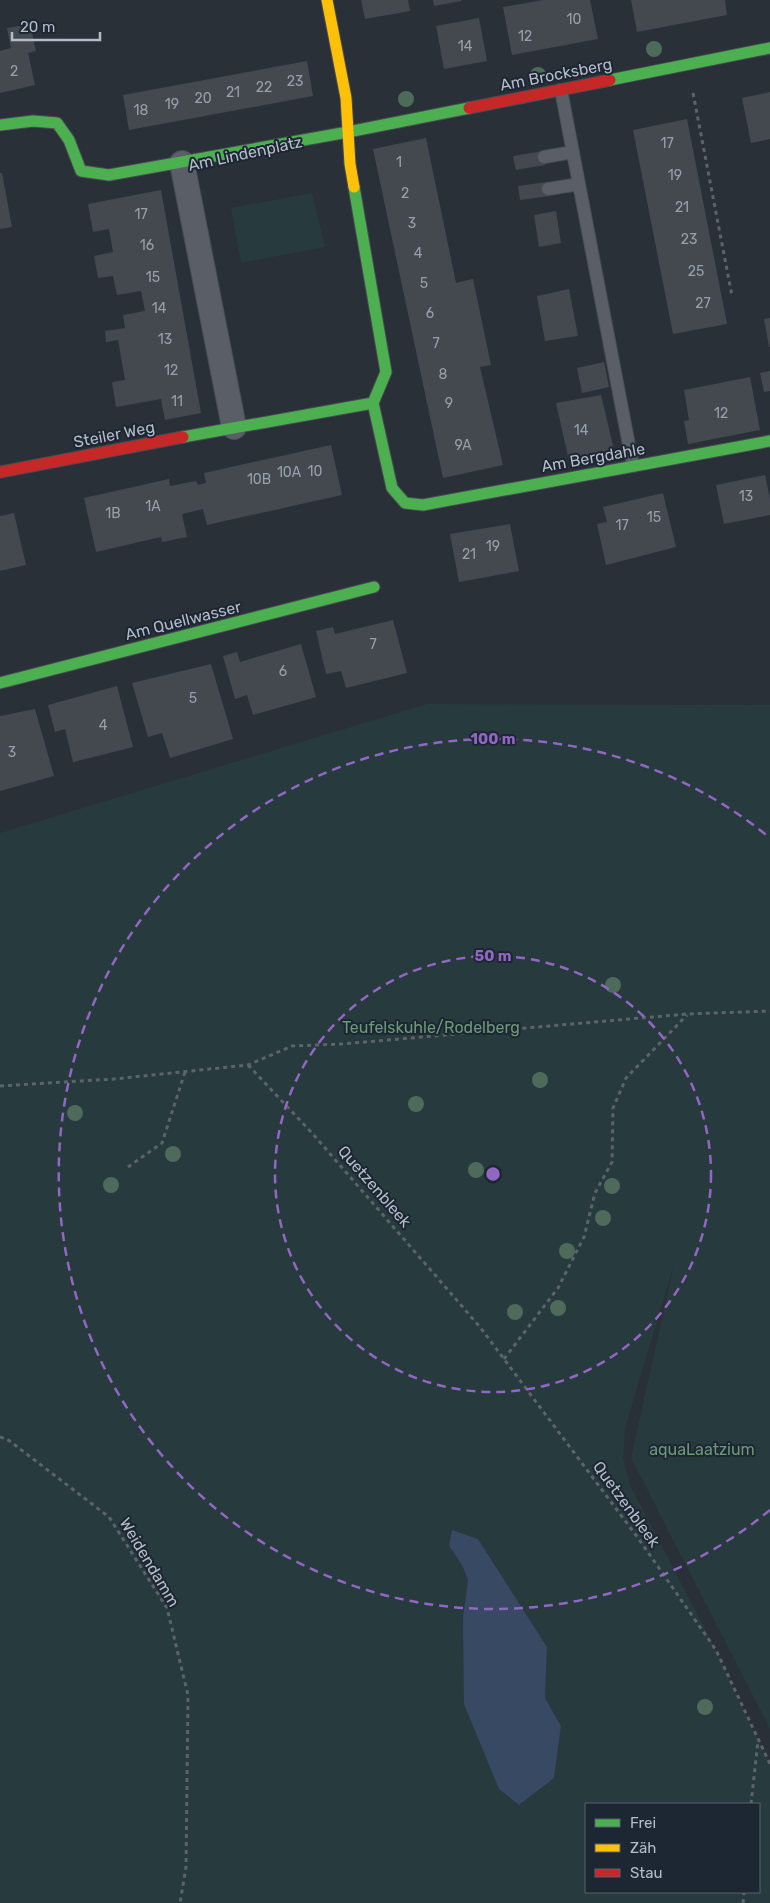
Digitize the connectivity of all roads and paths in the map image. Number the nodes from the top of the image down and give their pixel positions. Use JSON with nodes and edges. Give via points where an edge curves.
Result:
{"nodes":[{"id":1,"x":327,"y":0,"type":"edge"},
{"id":2,"x":770,"y":48,"type":"edge"},
{"id":3,"x":688,"y":65,"type":"junction"},
{"id":4,"x":561,"y":90,"type":"junction"},
{"id":5,"x":0,"y":125,"type":"edge"},
{"id":6,"x":348,"y":132,"type":"junction"},
{"id":7,"x":573,"y":152,"type":"junction"},
{"id":8,"x":544,"y":157,"type":"dead end"},
{"id":9,"x":182,"y":163,"type":"junction"},
{"id":10,"x":579,"y":184,"type":"junction"},
{"id":11,"x":548,"y":189,"type":"dead end"},
{"id":12,"x":732,"y":296,"type":"dead end"},
{"id":13,"x":373,"y":403,"type":"junction"},
{"id":14,"x":234,"y":427,"type":"junction"},
{"id":15,"x":770,"y":441,"type":"edge"},
{"id":16,"x":633,"y":466,"type":"junction"},
{"id":17,"x":0,"y":472,"type":"edge"},
{"id":18,"x":374,"y":588,"type":"dead end"},
{"id":19,"x":0,"y":683,"type":"edge"},
{"id":20,"x":770,"y":1011,"type":"edge"},
{"id":21,"x":688,"y":1014,"type":"junction"},
{"id":22,"x":248,"y":1066,"type":"junction"},
{"id":23,"x":185,"y":1072,"type":"junction"},
{"id":24,"x":0,"y":1086,"type":"edge"},
{"id":25,"x":128,"y":1167,"type":"dead end"},
{"id":26,"x":504,"y":1359,"type":"junction"},
{"id":27,"x":0,"y":1437,"type":"edge"},
{"id":28,"x":758,"y":1740,"type":"junction"},
{"id":29,"x":770,"y":1764,"type":"edge"},
{"id":30,"x":751,"y":1803,"type":"edge"},
{"id":31,"x":180,"y":1903,"type":"edge"}],
"edges":[{"from":1,"to":6,"type":"street","via":[[346,98]]},
{"from":2,"to":3,"type":"street","name":"Am Brocksberg"},
{"from":3,"to":4,"type":"street","name":"Am Brocksberg"},
{"from":3,"to":12,"type":"path"},
{"from":4,"to":6,"type":"street","name":"Am Brocksberg"},
{"from":4,"to":7,"type":"lane"},
{"from":5,"to":9,"type":"street","via":[[33,121],[57,123],[69,140],[81,171],[109,175]]},
{"from":6,"to":9,"type":"street","name":"Am Lindenplatz"},
{"from":6,"to":13,"type":"street","via":[[350,164],[386,372]]},
{"from":7,"to":8,"type":"lane"},
{"from":7,"to":10,"type":"lane"},
{"from":9,"to":14,"type":"street","name":"Am Lindenplatz"},
{"from":10,"to":11,"type":"lane"},
{"from":10,"to":16,"type":"lane"},
{"from":13,"to":14,"type":"street"},
{"from":13,"to":16,"type":"street","name":"Am Bergdahle","via":[[392,488],[405,502],[423,505]]},
{"from":14,"to":17,"type":"street","name":"Steiler Weg"},
{"from":15,"to":16,"type":"street","name":"Am Bergdahle"},
{"from":18,"to":19,"type":"street","name":"Am Quellwasser"},
{"from":20,"to":21,"type":"path"},
{"from":21,"to":22,"type":"path","via":[[292,1046]]},
{"from":21,"to":26,"type":"path","via":[[626,1078],[613,1108],[612,1162],[595,1193],[584,1237],[558,1288]]},
{"from":22,"to":23,"type":"path"},
{"from":22,"to":26,"type":"path","name":"Quetzenbleek","via":[[312,1133]]},
{"from":23,"to":24,"type":"path"},
{"from":23,"to":25,"type":"path","via":[[162,1143]]},
{"from":26,"to":28,"type":"path","name":"Quetzenbleek","via":[[638,1538],[716,1650]]},
{"from":27,"to":31,"type":"path","name":"Weidendamm","via":[[109,1517],[167,1608],[188,1695],[186,1867]]},
{"from":28,"to":29,"type":"path","name":"Quetzenbleek"},
{"from":28,"to":30,"type":"path"}]}
